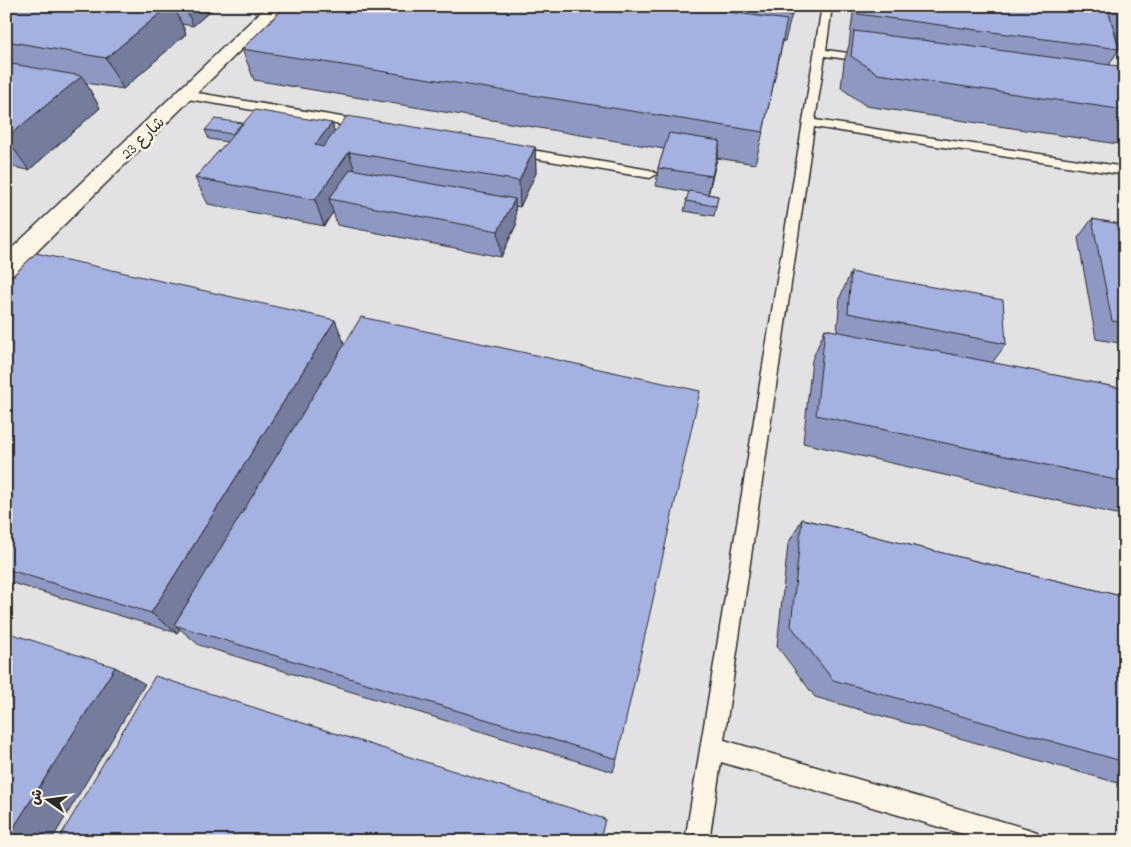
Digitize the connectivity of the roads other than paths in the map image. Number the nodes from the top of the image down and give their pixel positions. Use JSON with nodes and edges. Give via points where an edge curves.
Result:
{"nodes":[{"id":1,"x":277,"y":6,"type":"edge"},
{"id":2,"x":827,"y":6,"type":"edge"},
{"id":3,"x":820,"y":52,"type":"junction"},
{"id":4,"x":882,"y":61,"type":"edge"},
{"id":5,"x":186,"y":95,"type":"junction"},
{"id":6,"x":810,"y":123,"type":"junction"},
{"id":7,"x":380,"y":128,"type":"edge"},
{"id":8,"x":505,"y":149,"type":"edge"},
{"id":9,"x":1125,"y":171,"type":"edge"},
{"id":10,"x":650,"y":174,"type":"dead end"},
{"id":11,"x":6,"y":268,"type":"edge"},
{"id":12,"x":711,"y":748,"type":"junction"},
{"id":13,"x":697,"y":841,"type":"edge"},
{"id":14,"x":1028,"y":841,"type":"edge"}],
"edges":[{"from":1,"to":5,"type":"street","name":"شارع 23"},
{"from":2,"to":3,"type":"lane"},
{"from":3,"to":4,"type":"lane"},
{"from":3,"to":6,"type":"lane"},
{"from":5,"to":7,"type":"lane"},
{"from":5,"to":11,"type":"street","name":"شارع 23"},
{"from":6,"to":9,"type":"lane"},
{"from":6,"to":12,"type":"lane"},
{"from":8,"to":10,"type":"lane"},
{"from":12,"to":13,"type":"lane"},
{"from":12,"to":14,"type":"lane"}]}
